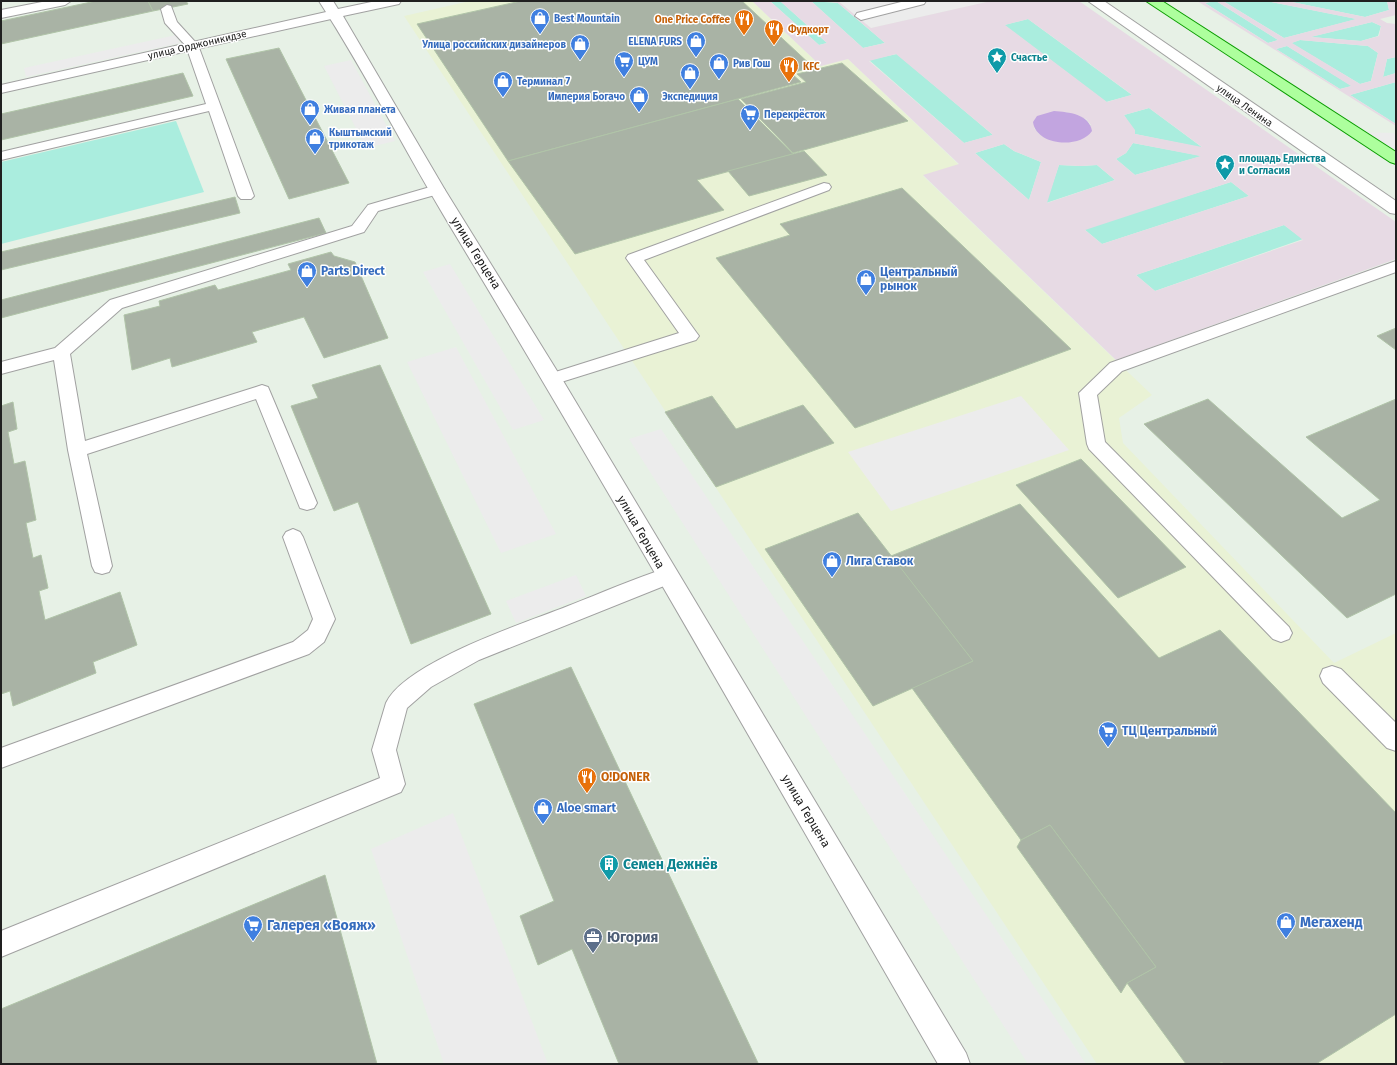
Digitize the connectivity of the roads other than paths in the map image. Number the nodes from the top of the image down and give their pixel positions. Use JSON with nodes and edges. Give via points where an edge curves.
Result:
{"nodes":[{"id":1,"x":65,"y":1,"type":"edge"},
{"id":2,"x":326,"y":1,"type":"edge"},
{"id":3,"x":394,"y":1,"type":"edge"},
{"id":4,"x":920,"y":1,"type":"edge"},
{"id":5,"x":1095,"y":1,"type":"edge"},
{"id":6,"x":1153,"y":1,"type":"edge"},
{"id":7,"x":167,"y":9,"type":"dead end"},
{"id":8,"x":1,"y":14,"type":"edge"},
{"id":9,"x":335,"y":14,"type":"junction"},
{"id":10,"x":861,"y":16,"type":"dead end"},
{"id":11,"x":192,"y":45,"type":"junction"},
{"id":12,"x":1,"y":88,"type":"edge"},
{"id":13,"x":214,"y":106,"type":"junction"},
{"id":14,"x":1,"y":156,"type":"edge"},
{"id":15,"x":1396,"y":159,"type":"edge"},
{"id":16,"x":824,"y":187,"type":"dead end"},
{"id":17,"x":437,"y":190,"type":"junction"},
{"id":18,"x":246,"y":196,"type":"dead end"},
{"id":19,"x":1396,"y":209,"type":"edge"},
{"id":20,"x":1396,"y":266,"type":"edge"},
{"id":21,"x":61,"y":352,"type":"junction"},
{"id":22,"x":1,"y":368,"type":"edge"},
{"id":23,"x":552,"y":379,"type":"junction"},
{"id":24,"x":77,"y":450,"type":"junction"},
{"id":25,"x":307,"y":503,"type":"dead end"},
{"id":26,"x":293,"y":536,"type":"dead end"},
{"id":27,"x":102,"y":566,"type":"dead end"},
{"id":28,"x":667,"y":576,"type":"junction"},
{"id":29,"x":1281,"y":633,"type":"dead end"},
{"id":30,"x":1332,"y":676,"type":"dead end"},
{"id":31,"x":1396,"y":740,"type":"edge"},
{"id":32,"x":1,"y":758,"type":"edge"},
{"id":33,"x":1,"y":944,"type":"edge"},
{"id":34,"x":955,"y":1064,"type":"edge"}],
"edges":[{"from":1,"to":8,"type":"lane"},
{"from":2,"to":9,"type":"street","name":"улица Герцена"},
{"from":3,"to":9,"type":"street","name":"улица Орджоникидзе"},
{"from":4,"to":10,"type":"lane"},
{"from":5,"to":19,"type":"street","name":"улица Ленина"},
{"from":6,"to":15,"type":"main road"},
{"from":7,"to":11,"type":"lane","via":[[171,23]]},
{"from":9,"to":11,"type":"street","name":"улица Орджоникидзе"},
{"from":9,"to":17,"type":"street","name":"улица Герцена"},
{"from":11,"to":12,"type":"street","name":"улица Орджоникидзе"},
{"from":11,"to":13,"type":"lane"},
{"from":13,"to":14,"type":"lane"},
{"from":13,"to":18,"type":"lane"},
{"from":16,"to":23,"type":"lane","via":[[634,258],[690,336]]},
{"from":17,"to":21,"type":"lane","via":[[373,208],[358,229],[116,304]]},
{"from":17,"to":23,"type":"street","name":"улица Герцена"},
{"from":20,"to":29,"type":"lane","via":[[1116,367],[1088,393],[1096,444]]},
{"from":21,"to":22,"type":"lane"},
{"from":21,"to":24,"type":"lane"},
{"from":23,"to":28,"type":"street","name":"улица Герцена"},
{"from":24,"to":25,"type":"lane","via":[[262,391]]},
{"from":24,"to":27,"type":"lane"},
{"from":26,"to":32,"type":"lane","via":[[324,619],[316,636],[301,648]]},
{"from":28,"to":33,"type":"lane","via":[[471,654],[423,680],[397,703],[384,750],[393,784]]},
{"from":28,"to":34,"type":"street","name":"улица Герцена"},
{"from":30,"to":31,"type":"street"}]}
